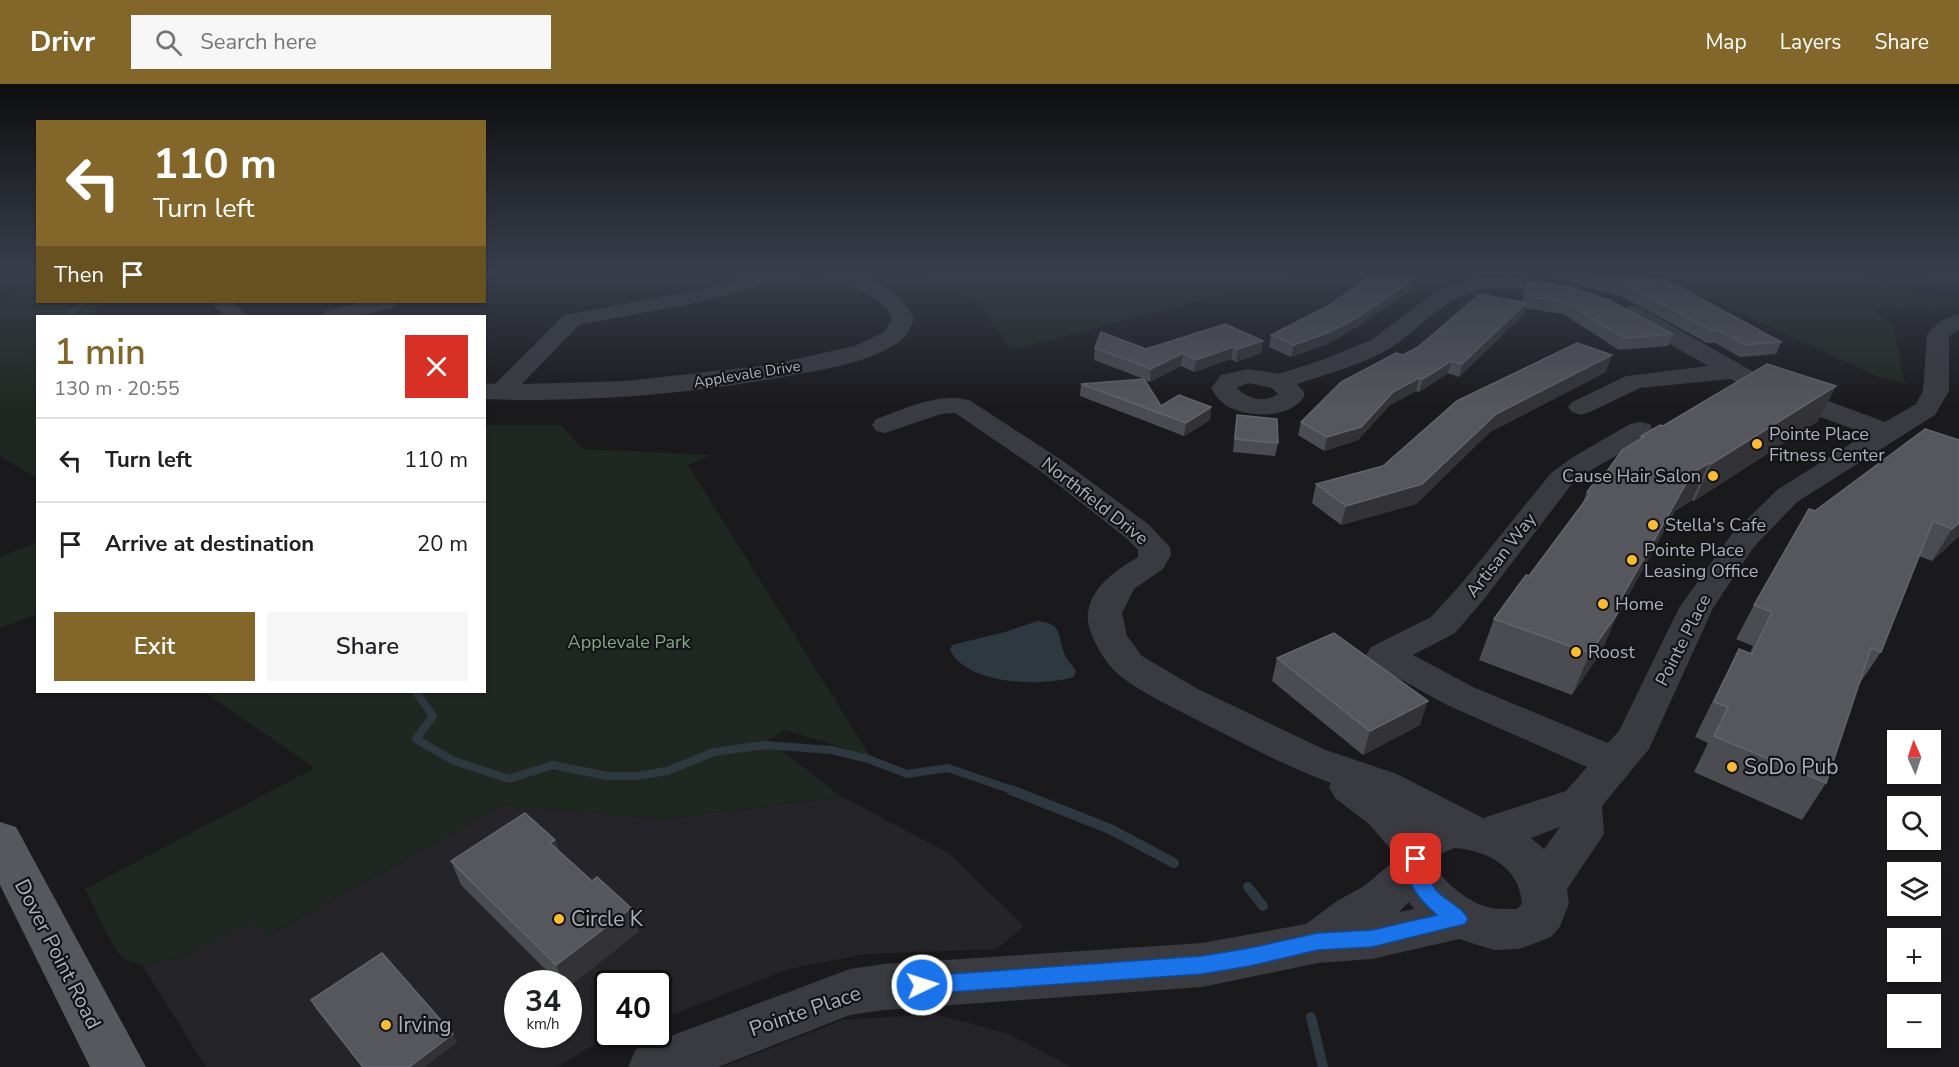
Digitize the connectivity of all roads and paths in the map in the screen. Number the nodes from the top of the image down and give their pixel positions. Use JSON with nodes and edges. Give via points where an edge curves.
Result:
{"nodes":[{"id":1,"x":589,"y":317,"type":"edge"},
{"id":2,"x":903,"y":317,"type":"edge"},
{"id":3,"x":1419,"y":317,"type":"edge"},
{"id":4,"x":1633,"y":317,"type":"edge"},
{"id":5,"x":1959,"y":321,"type":"edge"},
{"id":6,"x":1733,"y":371,"type":"junction"},
{"id":7,"x":1280,"y":382,"type":"dead end"},
{"id":8,"x":493,"y":391,"type":"edge"},
{"id":9,"x":885,"y":425,"type":"dead end"},
{"id":10,"x":1889,"y":433,"type":"junction"},
{"id":11,"x":1310,"y":759,"type":"junction"},
{"id":12,"x":1616,"y":763,"type":"junction"},
{"id":13,"x":1581,"y":802,"type":"junction"},
{"id":14,"x":1474,"y":833,"type":"junction"},
{"id":15,"x":0,"y":839,"type":"edge"},
{"id":16,"x":1417,"y":859,"type":"junction"},
{"id":17,"x":1544,"y":886,"type":"junction"},
{"id":18,"x":1458,"y":919,"type":"junction"},
{"id":19,"x":1318,"y":942,"type":"junction"},
{"id":20,"x":119,"y":1067,"type":"edge"},
{"id":21,"x":655,"y":1067,"type":"edge"}],
"edges":[{"from":1,"to":8,"type":"street","via":[[562,327]]},
{"from":2,"to":8,"type":"street","name":"Applevale Drive","via":[[902,327],[886,342],[853,354],[742,377],[614,390]]},
{"from":3,"to":7,"type":"street","via":[[1379,345]]},
{"from":4,"to":6,"type":"street"},
{"from":5,"to":10,"type":"street","name":"Pointe Place","via":[[1938,335],[1933,401]]},
{"from":6,"to":10,"type":"street","via":[[1790,397]]},
{"from":6,"to":12,"type":"street","name":"Artisan Way","via":[[1635,381],[1581,407],[1640,430],[1561,478],[1443,625],[1384,655],[1460,696]]},
{"from":9,"to":11,"type":"street","name":"Northfield Drive","via":[[938,406],[960,405],[1053,467],[1137,531],[1154,547],[1155,555],[1152,562],[1122,582],[1109,600],[1106,625],[1118,651],[1144,675],[1183,697]]},
{"from":10,"to":12,"type":"street","name":"Pointe Place","via":[[1787,496],[1742,542],[1696,608],[1635,739]]},
{"from":11,"to":14,"type":"street","name":"Northfield Drive","via":[[1382,785]]},
{"from":11,"to":16,"type":"street","name":"Northfield Drive","via":[[1384,812]]},
{"from":12,"to":13,"type":"street","name":"Pointe Place"},
{"from":13,"to":14,"type":"street","name":"Pointe Place","via":[[1528,822]]},
{"from":13,"to":17,"type":"street","via":[[1582,834]]},
{"from":14,"to":16,"type":"street","via":[[1436,834],[1425,841]]},
{"from":14,"to":17,"type":"street","via":[[1515,850],[1538,873]]},
{"from":15,"to":20,"type":"main road","name":"Dover Point Road"},
{"from":16,"to":18,"type":"street","via":[[1429,896]]},
{"from":16,"to":19,"type":"street","name":"Pointe Place","via":[[1380,900]]},
{"from":17,"to":18,"type":"street","via":[[1546,902],[1542,913],[1521,928],[1490,929]]},
{"from":18,"to":19,"type":"street","name":"Pointe Place","via":[[1372,938]]},
{"from":19,"to":21,"type":"street","name":"Pointe Place","via":[[1202,965],[850,992]]}]}
